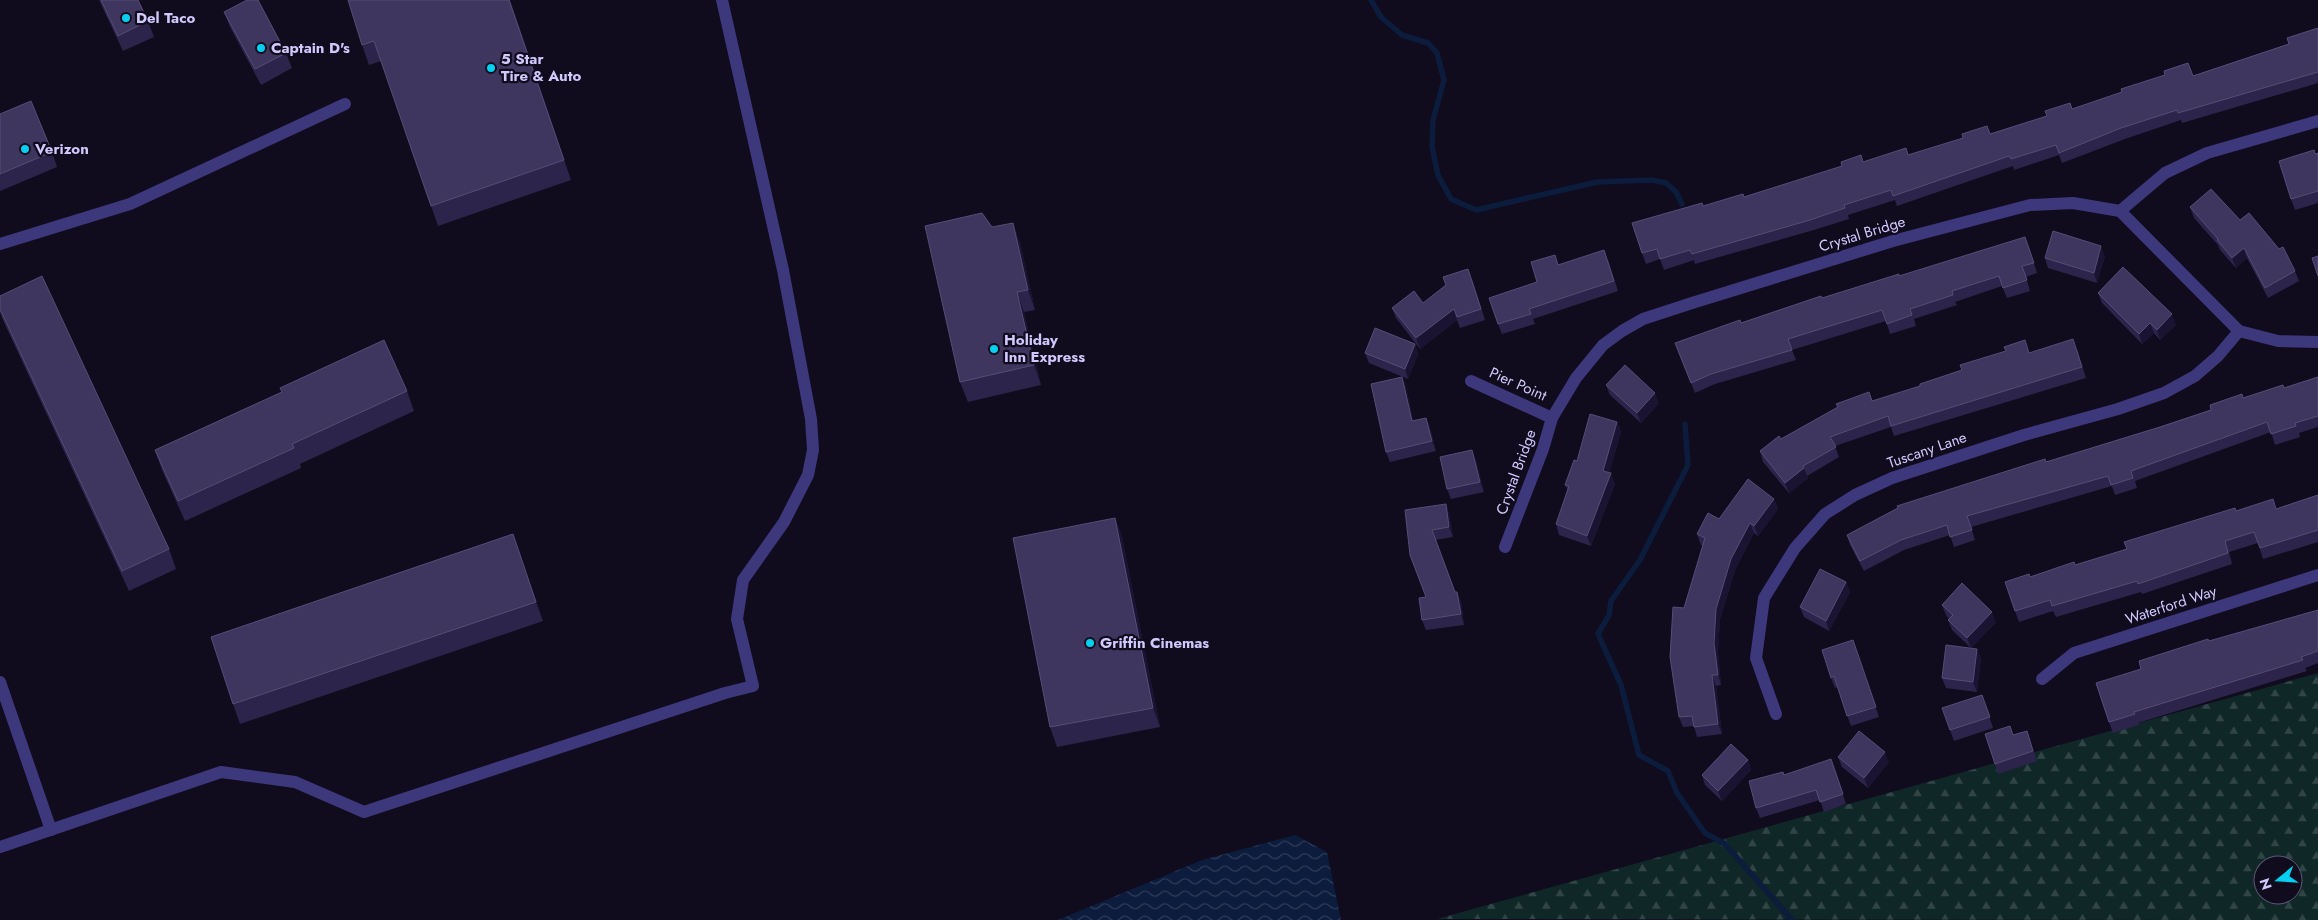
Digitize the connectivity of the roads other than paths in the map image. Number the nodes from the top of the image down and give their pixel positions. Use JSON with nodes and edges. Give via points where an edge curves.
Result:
{"nodes":[{"id":1,"x":722,"y":0,"type":"edge"},
{"id":2,"x":345,"y":104,"type":"dead end"},
{"id":3,"x":2318,"y":121,"type":"edge"},
{"id":4,"x":2120,"y":210,"type":"junction"},
{"id":5,"x":0,"y":244,"type":"edge"},
{"id":6,"x":2239,"y":331,"type":"junction"},
{"id":7,"x":2318,"y":342,"type":"edge"},
{"id":8,"x":1471,"y":381,"type":"dead end"},
{"id":9,"x":1552,"y":418,"type":"junction"},
{"id":10,"x":1505,"y":547,"type":"dead end"},
{"id":11,"x":2318,"y":575,"type":"edge"},
{"id":12,"x":2042,"y":679,"type":"dead end"},
{"id":13,"x":0,"y":682,"type":"edge"},
{"id":14,"x":1776,"y":714,"type":"dead end"},
{"id":15,"x":51,"y":830,"type":"junction"},
{"id":16,"x":0,"y":847,"type":"edge"}],
"edges":[{"from":1,"to":15,"type":"street","via":[[783,270],[811,419],[813,450],[808,475],[784,522],[743,580],[737,618],[753,686],[725,692],[364,812],[295,782],[221,772]]},
{"from":2,"to":5,"type":"street","via":[[130,204]]},
{"from":3,"to":4,"type":"street","via":[[2206,153],[2165,173]]},
{"from":4,"to":6,"type":"street"},
{"from":4,"to":9,"type":"street","name":"Crystal Bridge","via":[[2073,203],[2030,206],[1893,241],[1644,319],[1603,346],[1576,378]]},
{"from":6,"to":7,"type":"street","via":[[2278,341]]},
{"from":6,"to":14,"type":"street","name":"Tuscany Lane","via":[[2218,356],[2194,376],[2164,393],[1892,478],[1855,495],[1825,514],[1795,548],[1764,598],[1756,658]]},
{"from":8,"to":9,"type":"street","name":"Pier Point"},
{"from":9,"to":10,"type":"street","name":"Crystal Bridge"},
{"from":11,"to":12,"type":"street","name":"Waterford Way","via":[[2074,653]]},
{"from":13,"to":15,"type":"street"},
{"from":15,"to":16,"type":"street"}]}
